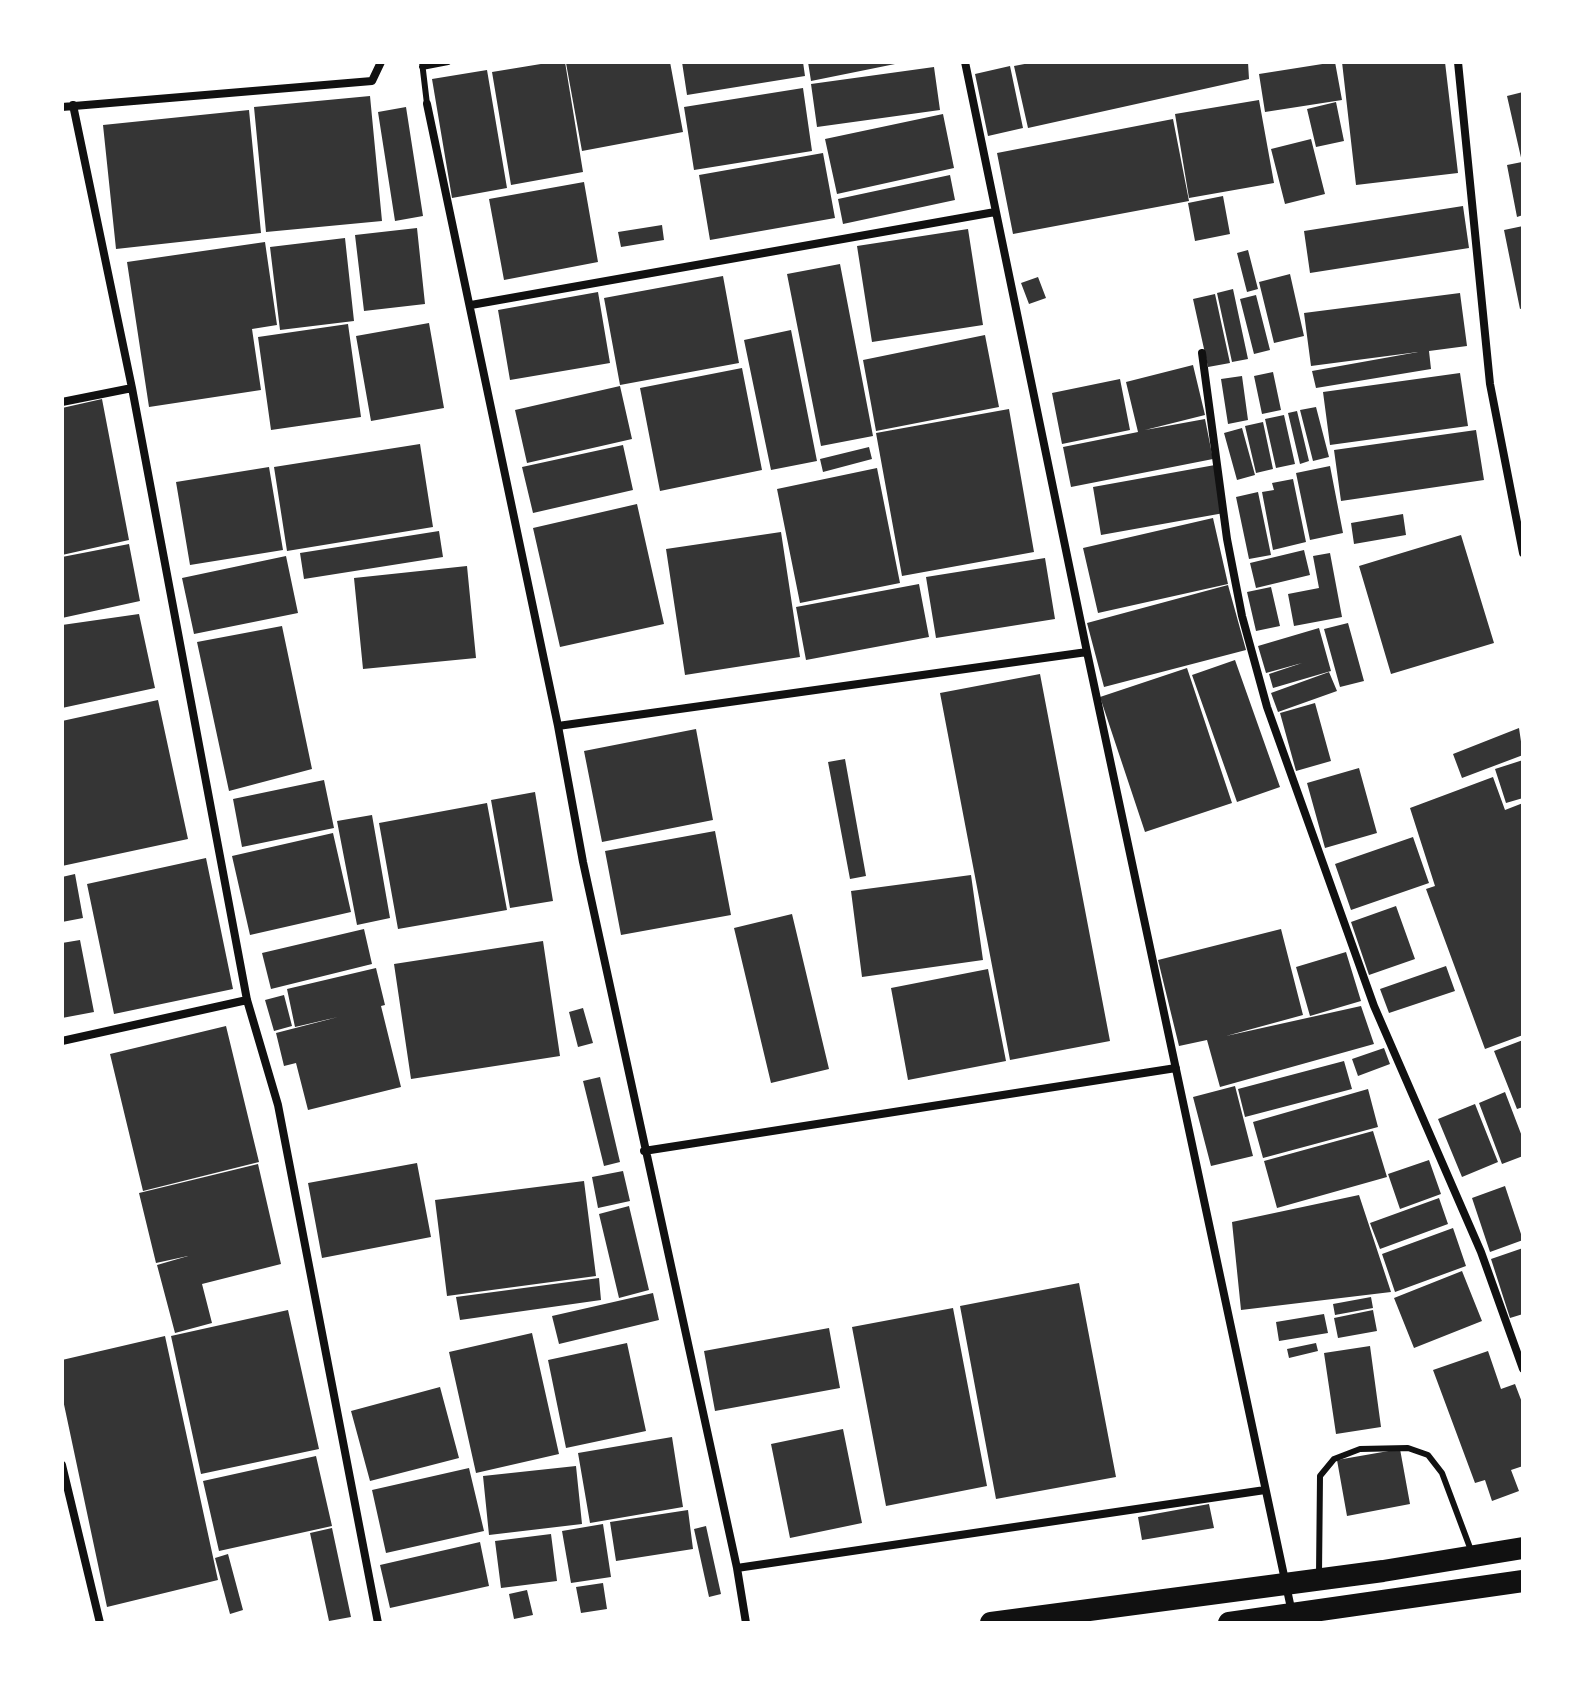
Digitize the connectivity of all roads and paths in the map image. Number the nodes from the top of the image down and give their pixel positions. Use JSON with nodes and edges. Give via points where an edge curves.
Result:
{"nodes":[{"id":1,"x":381,"y":62,"type":"edge"},
{"id":2,"x":448,"y":62,"type":"edge"},
{"id":3,"x":965,"y":62,"type":"edge"},
{"id":4,"x":1458,"y":62,"type":"edge"},
{"id":5,"x":422,"y":64,"type":"edge"},
{"id":6,"x":427,"y":104,"type":"joint"},
{"id":7,"x":73,"y":105,"type":"junction"},
{"id":8,"x":62,"y":107,"type":"edge"},
{"id":9,"x":995,"y":212,"type":"junction"},
{"id":10,"x":471,"y":305,"type":"junction"},
{"id":11,"x":1202,"y":353,"type":"dead end"},
{"id":12,"x":132,"y":388,"type":"junction"},
{"id":13,"x":62,"y":402,"type":"edge"},
{"id":14,"x":1523,"y":553,"type":"edge"},
{"id":15,"x":1087,"y":652,"type":"junction"},
{"id":16,"x":558,"y":726,"type":"junction"},
{"id":17,"x":247,"y":1000,"type":"junction"},
{"id":18,"x":62,"y":1041,"type":"edge"},
{"id":19,"x":1176,"y":1068,"type":"junction"},
{"id":20,"x":644,"y":1151,"type":"junction"},
{"id":21,"x":1523,"y":1369,"type":"edge"},
{"id":22,"x":62,"y":1465,"type":"edge"},
{"id":23,"x":1265,"y":1490,"type":"junction"},
{"id":24,"x":1523,"y":1548,"type":"edge"},
{"id":25,"x":1473,"y":1556,"type":"junction"},
{"id":26,"x":737,"y":1568,"type":"junction"},
{"id":27,"x":1319,"y":1580,"type":"junction"},
{"id":28,"x":1523,"y":1581,"type":"edge"},
{"id":29,"x":1285,"y":1584,"type":"junction"},
{"id":30,"x":1292,"y":1614,"type":"junction"},
{"id":31,"x":1238,"y":1622,"type":"edge"},
{"id":32,"x":100,"y":1623,"type":"edge"},
{"id":33,"x":378,"y":1623,"type":"edge"},
{"id":34,"x":746,"y":1623,"type":"edge"},
{"id":35,"x":991,"y":1623,"type":"edge"}],
"edges":[{"from":1,"to":7,"type":"street","via":[[372,81]]},
{"from":2,"to":5,"type":"lane"},
{"from":3,"to":9,"type":"street"},
{"from":4,"to":14,"type":"street","via":[[1490,384]]},
{"from":5,"to":6,"type":"lane"},
{"from":6,"to":10,"type":"street"},
{"from":7,"to":8,"type":"street"},
{"from":7,"to":12,"type":"street"},
{"from":9,"to":10,"type":"street"},
{"from":9,"to":15,"type":"street"},
{"from":10,"to":16,"type":"street"},
{"from":11,"to":21,"type":"street","via":[[1227,539],[1267,707],[1374,1006],[1481,1252]]},
{"from":12,"to":13,"type":"street"},
{"from":12,"to":17,"type":"street"},
{"from":15,"to":16,"type":"street"},
{"from":15,"to":19,"type":"street"},
{"from":16,"to":20,"type":"street"},
{"from":17,"to":18,"type":"street"},
{"from":17,"to":33,"type":"street","via":[[278,1105]]},
{"from":19,"to":20,"type":"street"},
{"from":19,"to":23,"type":"street"},
{"from":20,"to":26,"type":"street"},
{"from":22,"to":32,"type":"street"},
{"from":23,"to":26,"type":"street"},
{"from":23,"to":29,"type":"street"},
{"from":24,"to":25,"type":"highway"},
{"from":25,"to":27,"type":"highway"},
{"from":25,"to":27,"type":"lane","via":[[1442,1473],[1428,1455],[1408,1448],[1360,1449],[1334,1459],[1320,1476]]},
{"from":26,"to":34,"type":"street"},
{"from":27,"to":29,"type":"highway"},
{"from":28,"to":30,"type":"highway"},
{"from":29,"to":30,"type":"street"},
{"from":29,"to":35,"type":"highway"},
{"from":30,"to":31,"type":"highway"}]}
